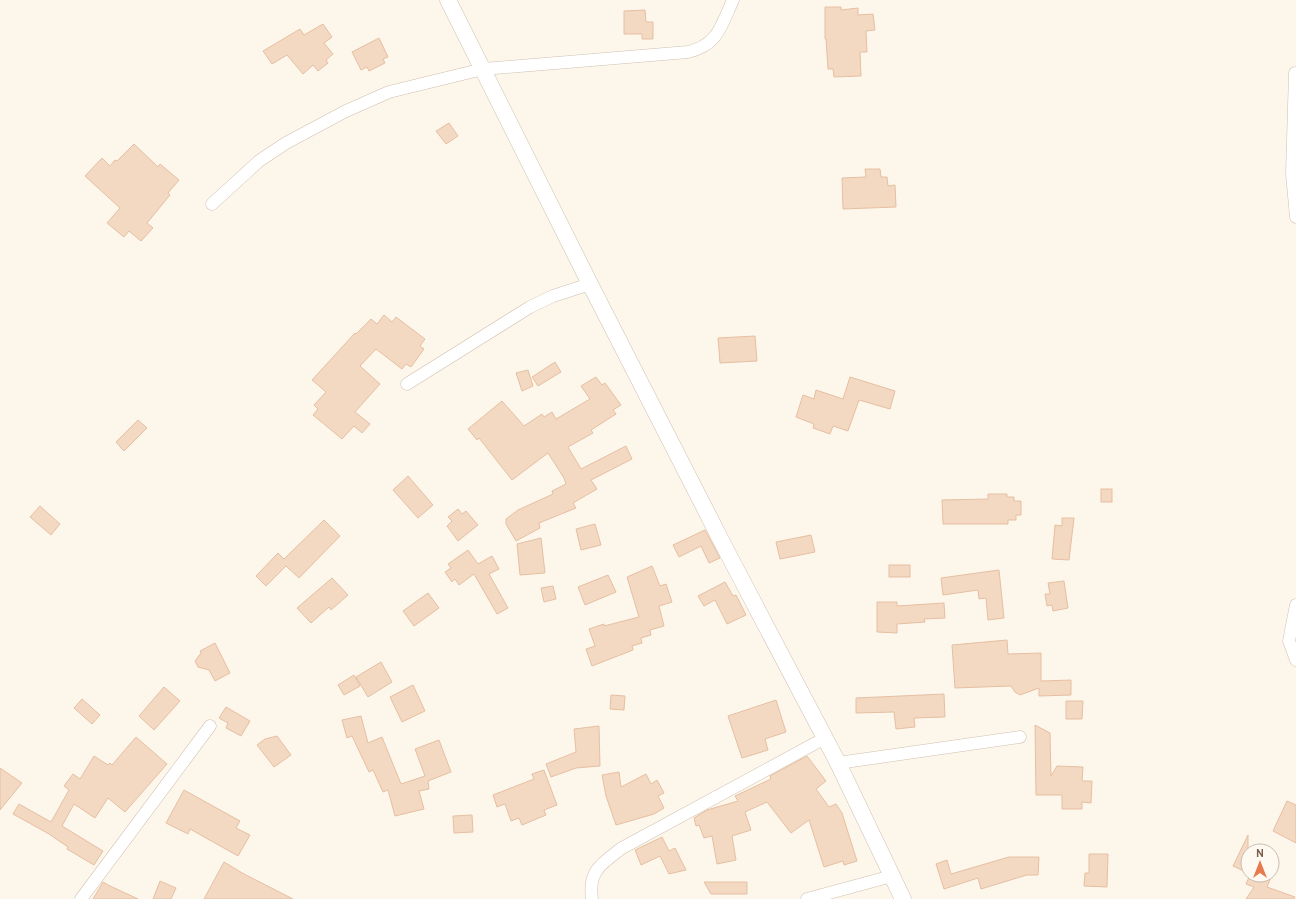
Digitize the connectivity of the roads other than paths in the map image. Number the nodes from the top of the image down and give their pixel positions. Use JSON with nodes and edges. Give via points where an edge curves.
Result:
{"nodes":[{"id":1,"x":448,"y":0,"type":"edge"},
{"id":2,"x":732,"y":0,"type":"edge"},
{"id":3,"x":483,"y":69,"type":"junction"},
{"id":4,"x":1295,"y":73,"type":"dead end"},
{"id":5,"x":212,"y":204,"type":"dead end"},
{"id":6,"x":1296,"y":217,"type":"edge"},
{"id":7,"x":590,"y":284,"type":"junction"},
{"id":8,"x":407,"y":384,"type":"dead end"},
{"id":9,"x":1296,"y":605,"type":"edge"},
{"id":10,"x":1296,"y":660,"type":"edge"},
{"id":11,"x":210,"y":726,"type":"dead end"},
{"id":12,"x":1020,"y":736,"type":"dead end"},
{"id":13,"x":825,"y":738,"type":"junction"},
{"id":14,"x":838,"y":764,"type":"junction"},
{"id":15,"x":892,"y":876,"type":"junction"},
{"id":16,"x":81,"y":899,"type":"edge"},
{"id":17,"x":592,"y":899,"type":"edge"},
{"id":18,"x":807,"y":899,"type":"edge"},
{"id":19,"x":903,"y":899,"type":"edge"}],
"edges":[{"from":1,"to":3,"type":"street"},
{"from":2,"to":3,"type":"street","via":[[711,42],[702,49]]},
{"from":3,"to":5,"type":"street","via":[[389,92],[346,111],[286,143],[260,161]]},
{"from":3,"to":7,"type":"street"},
{"from":4,"to":6,"type":"street","via":[[1292,174]]},
{"from":7,"to":8,"type":"street","via":[[553,296],[530,307]]},
{"from":7,"to":13,"type":"street"},
{"from":9,"to":10,"type":"street","via":[[1289,641]]},
{"from":11,"to":16,"type":"street"},
{"from":12,"to":14,"type":"street"},
{"from":13,"to":14,"type":"street"},
{"from":13,"to":17,"type":"street","via":[[622,848],[600,864],[592,876]]},
{"from":14,"to":15,"type":"street"},
{"from":15,"to":18,"type":"street"},
{"from":15,"to":19,"type":"street"}]}
